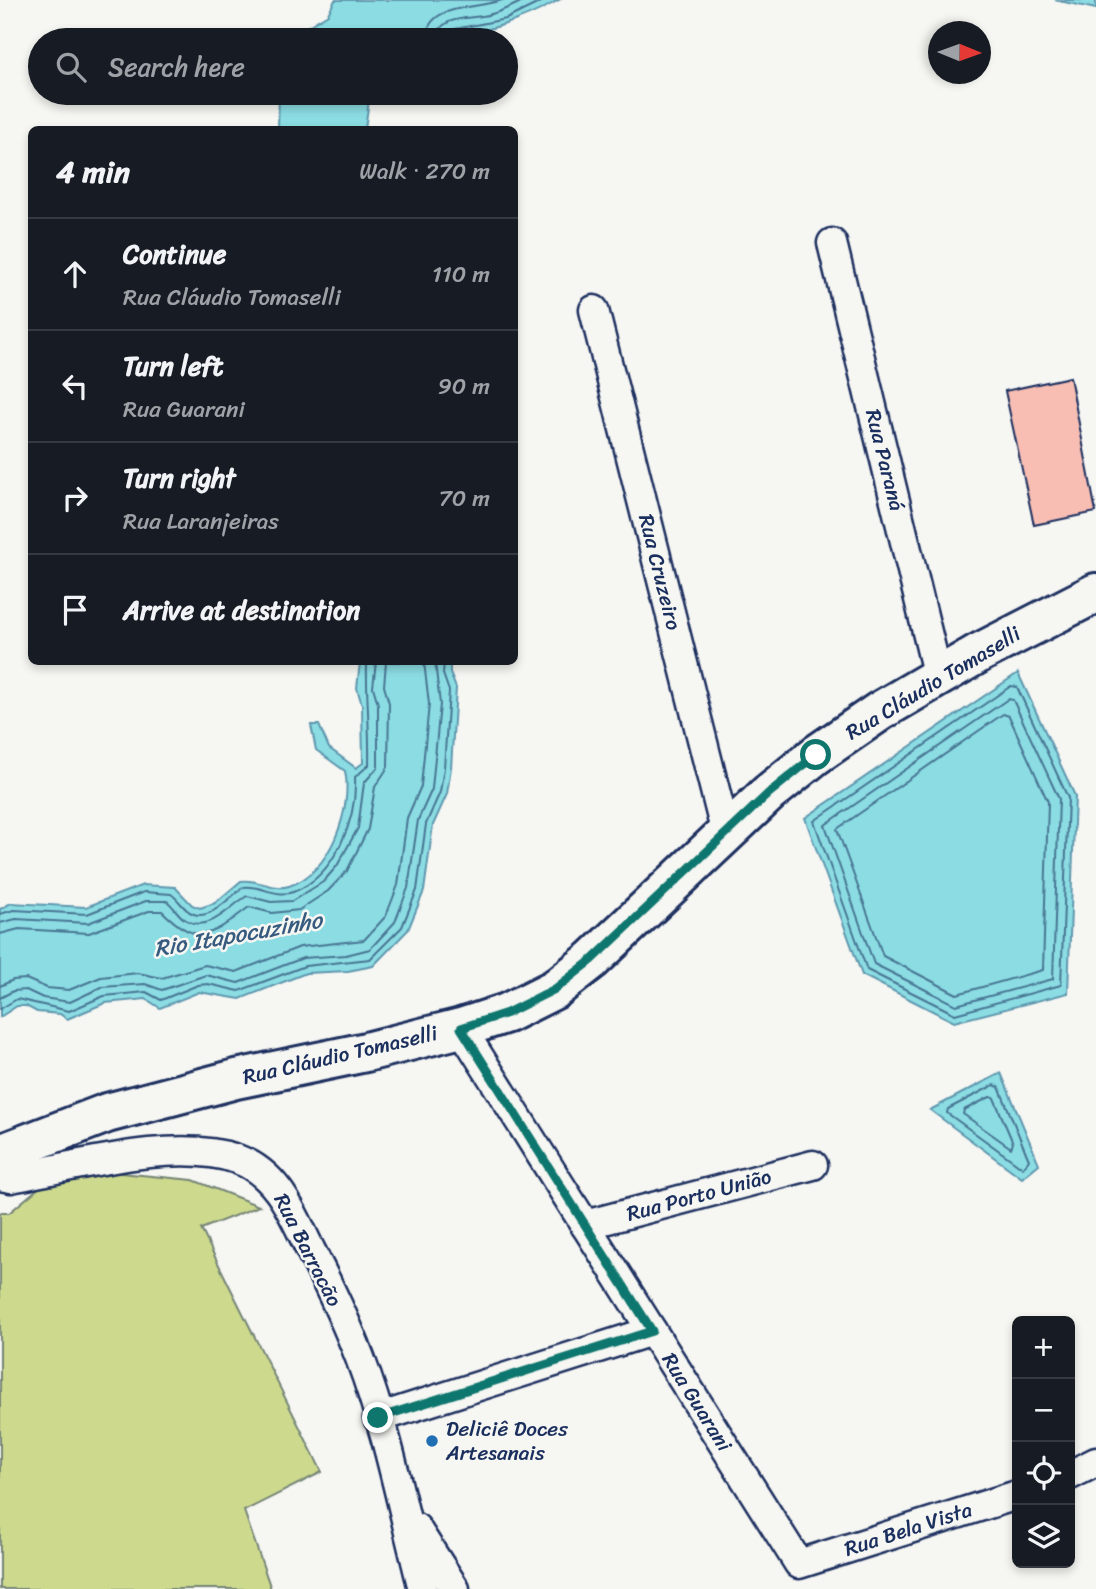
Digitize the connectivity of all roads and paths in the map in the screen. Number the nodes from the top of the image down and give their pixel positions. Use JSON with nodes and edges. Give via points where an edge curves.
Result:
{"nodes":[{"id":1,"x":832,"y":243,"type":"dead end"},
{"id":2,"x":594,"y":310,"type":"dead end"},
{"id":3,"x":1096,"y":593,"type":"edge"},
{"id":4,"x":938,"y":677,"type":"junction"},
{"id":5,"x":726,"y":834,"type":"junction"},
{"id":6,"x":461,"y":1028,"type":"junction"},
{"id":7,"x":0,"y":1154,"type":"edge"},
{"id":8,"x":813,"y":1165,"type":"dead end"},
{"id":9,"x":0,"y":1176,"type":"edge"},
{"id":10,"x":585,"y":1225,"type":"junction"},
{"id":11,"x":652,"y":1331,"type":"junction"},
{"id":12,"x":378,"y":1418,"type":"junction"},
{"id":13,"x":1096,"y":1462,"type":"edge"},
{"id":14,"x":1075,"y":1472,"type":"edge"},
{"id":15,"x":1012,"y":1497,"type":"edge"},
{"id":16,"x":401,"y":1505,"type":"junction"},
{"id":17,"x":799,"y":1564,"type":"joint"},
{"id":18,"x":423,"y":1589,"type":"edge"},
{"id":19,"x":454,"y":1589,"type":"edge"}],
"edges":[{"from":1,"to":4,"type":"street","name":"Rua Paraná"},
{"from":2,"to":5,"type":"street","name":"Rua Cruzeiro"},
{"from":3,"to":4,"type":"main road","name":"Rua Cláudio Tomaselli"},
{"from":4,"to":5,"type":"main road","name":"Rua Cláudio Tomaselli","via":[[816,755]]},
{"from":5,"to":6,"type":"main road","name":"Rua Cláudio Tomaselli","via":[[555,989],[507,1013]]},
{"from":6,"to":7,"type":"main road","name":"Rua Cláudio Tomaselli","via":[[107,1113]]},
{"from":6,"to":10,"type":"street","name":"Rua Guarani"},
{"from":8,"to":10,"type":"street","name":"Rua Porto União"},
{"from":9,"to":12,"type":"street","name":"Rua Barracão","via":[[175,1152],[239,1159],[269,1178],[284,1197],[337,1304]]},
{"from":10,"to":11,"type":"street","name":"Rua Guarani"},
{"from":11,"to":12,"type":"street"},
{"from":11,"to":17,"type":"street","name":"Rua Guarani"},
{"from":12,"to":16,"type":"street","name":"Rua Barracão"},
{"from":13,"to":14,"type":"street"},
{"from":15,"to":17,"type":"street","name":"Rua Bela Vista"},
{"from":16,"to":18,"type":"street","name":"Rua Barracão"},
{"from":16,"to":19,"type":"street"}]}
